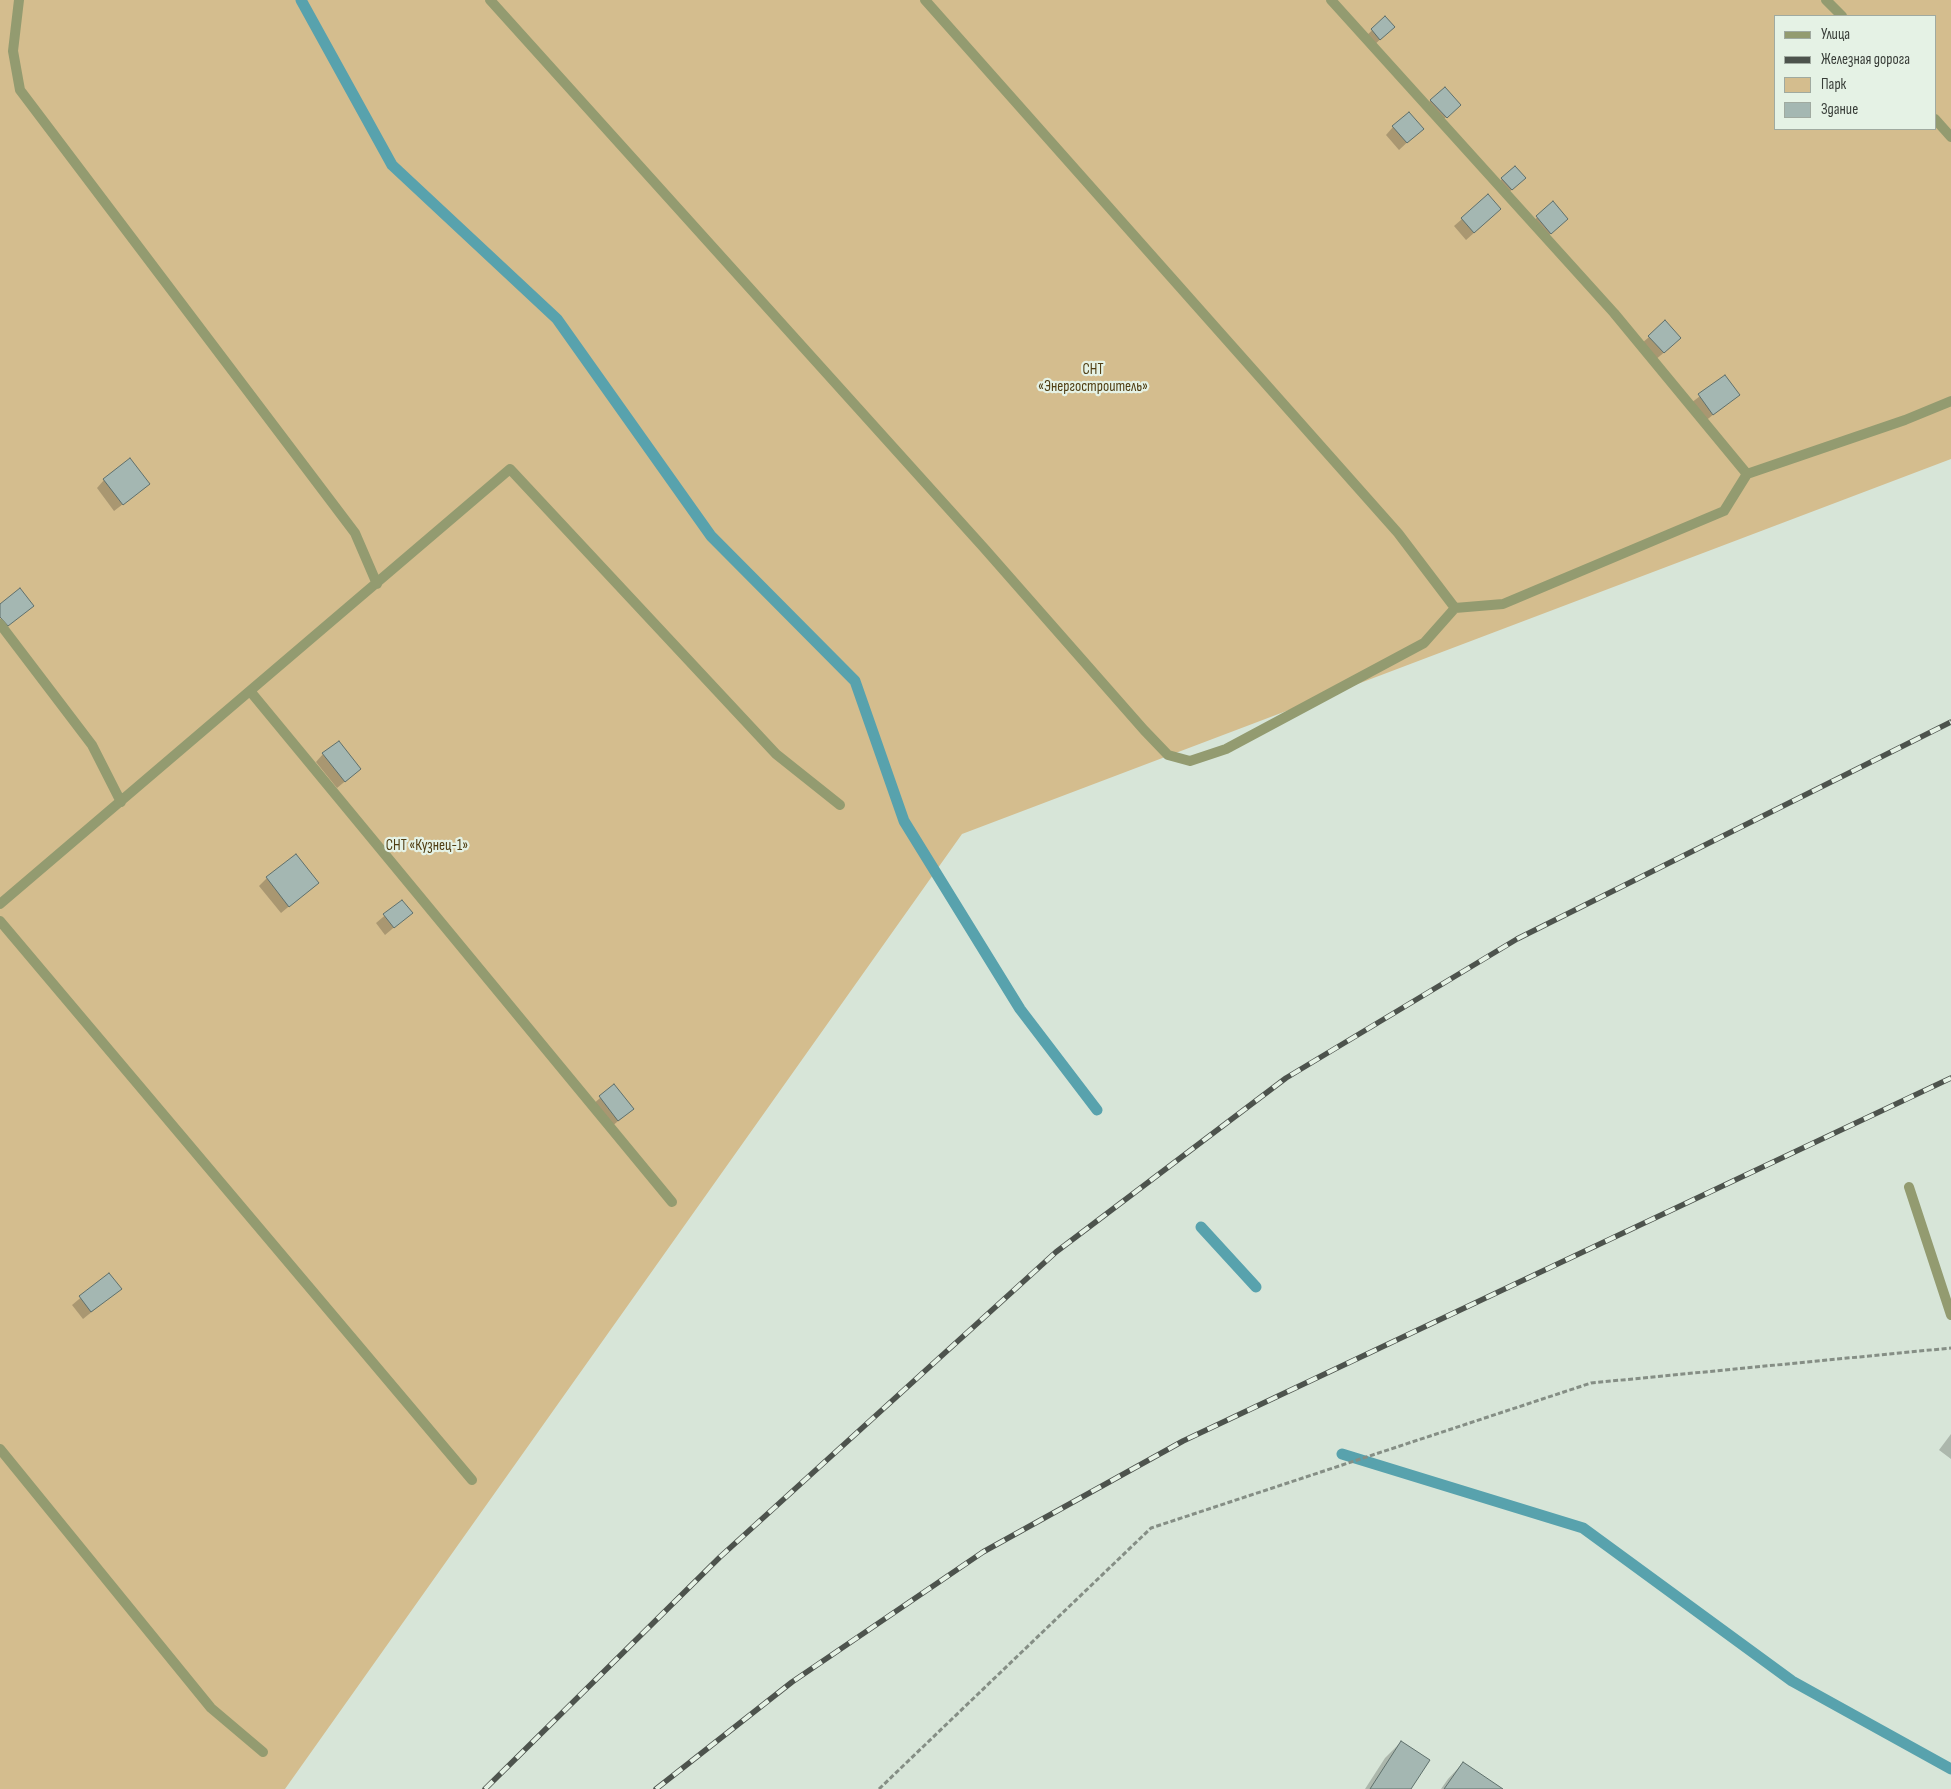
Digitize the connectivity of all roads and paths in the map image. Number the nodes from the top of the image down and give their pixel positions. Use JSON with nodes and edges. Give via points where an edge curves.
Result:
{"nodes":[{"id":1,"x":19,"y":0,"type":"edge"},
{"id":2,"x":490,"y":0,"type":"edge"},
{"id":3,"x":925,"y":0,"type":"edge"},
{"id":4,"x":1331,"y":0,"type":"edge"},
{"id":5,"x":1826,"y":0,"type":"edge"},
{"id":6,"x":1841,"y":15,"type":"edge"},
{"id":7,"x":1936,"y":120,"type":"edge"},
{"id":8,"x":1951,"y":137,"type":"edge"},
{"id":9,"x":1951,"y":401,"type":"edge"},
{"id":10,"x":1747,"y":474,"type":"junction"},
{"id":11,"x":377,"y":584,"type":"junction"},
{"id":12,"x":1455,"y":608,"type":"junction"},
{"id":13,"x":0,"y":624,"type":"edge"},
{"id":14,"x":250,"y":691,"type":"junction"},
{"id":15,"x":121,"y":802,"type":"junction"},
{"id":16,"x":840,"y":805,"type":"dead end"},
{"id":17,"x":0,"y":904,"type":"edge"},
{"id":18,"x":0,"y":921,"type":"edge"},
{"id":19,"x":1909,"y":1187,"type":"dead end"},
{"id":20,"x":672,"y":1202,"type":"dead end"},
{"id":21,"x":1951,"y":1315,"type":"edge"},
{"id":22,"x":1951,"y":1348,"type":"edge"},
{"id":23,"x":0,"y":1449,"type":"edge"},
{"id":24,"x":472,"y":1480,"type":"dead end"},
{"id":25,"x":263,"y":1752,"type":"dead end"},
{"id":26,"x":879,"y":1789,"type":"edge"}],
"edges":[{"from":1,"to":11,"type":"street","via":[[13,51],[20,90],[356,532]]},
{"from":2,"to":12,"type":"street","via":[[1168,756],[1190,761],[1226,750],[1424,643]]},
{"from":3,"to":12,"type":"street","via":[[1398,533]]},
{"from":4,"to":10,"type":"street","via":[[1614,313]]},
{"from":5,"to":6,"type":"street"},
{"from":7,"to":8,"type":"street"},
{"from":9,"to":10,"type":"street"},
{"from":10,"to":12,"type":"street","via":[[1724,511],[1503,604]]},
{"from":11,"to":14,"type":"street"},
{"from":11,"to":16,"type":"street","via":[[510,469],[776,754]]},
{"from":13,"to":15,"type":"street","via":[[92,745]]},
{"from":14,"to":15,"type":"street"},
{"from":14,"to":20,"type":"street"},
{"from":15,"to":17,"type":"street"},
{"from":18,"to":24,"type":"street"},
{"from":19,"to":21,"type":"street"},
{"from":22,"to":26,"type":"path","via":[[1591,1383],[1151,1528]]},
{"from":23,"to":25,"type":"street","via":[[211,1708]]}]}
